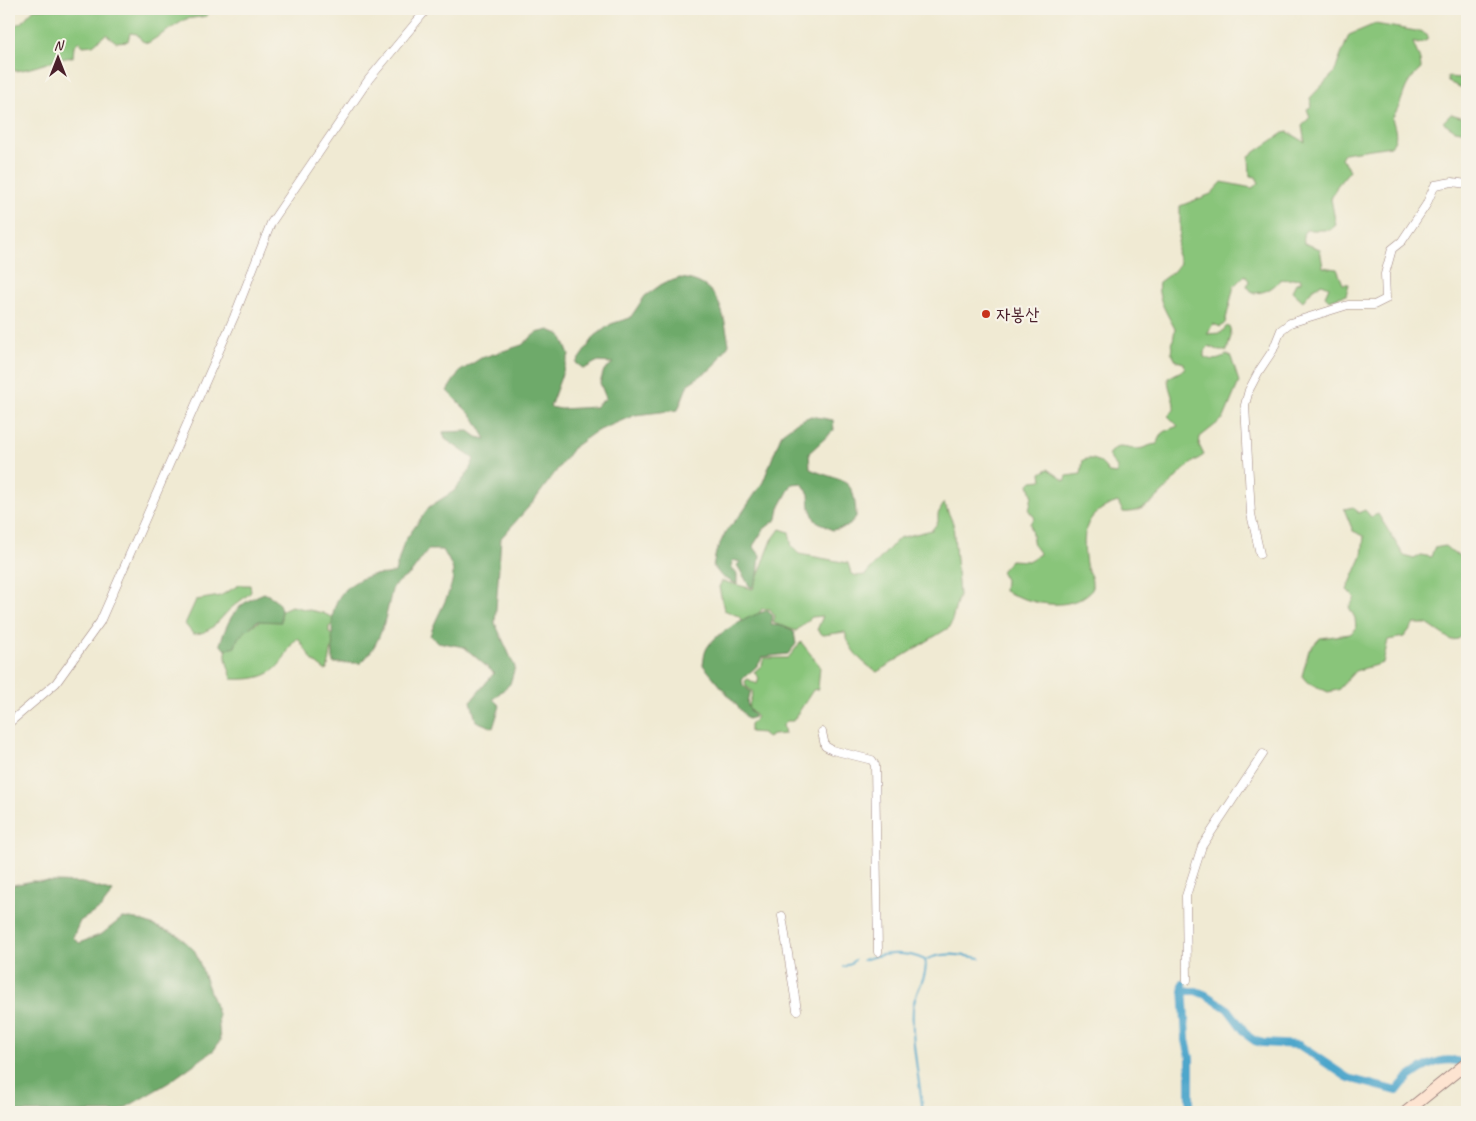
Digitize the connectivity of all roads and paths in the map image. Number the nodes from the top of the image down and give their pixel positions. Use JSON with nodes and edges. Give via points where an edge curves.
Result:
{"nodes":[{"id":1,"x":427,"y":9,"type":"edge"},
{"id":2,"x":1467,"y":184,"type":"edge"},
{"id":3,"x":1260,"y":554,"type":"dead end"},
{"id":4,"x":9,"y":723,"type":"edge"},
{"id":5,"x":822,"y":732,"type":"dead end"},
{"id":6,"x":1263,"y":754,"type":"dead end"},
{"id":7,"x":782,"y":916,"type":"dead end"},
{"id":8,"x":878,"y":952,"type":"dead end"},
{"id":9,"x":1187,"y":980,"type":"dead end"},
{"id":10,"x":797,"y":1010,"type":"dead end"},
{"id":11,"x":1464,"y":1065,"type":"edge"},
{"id":12,"x":1406,"y":1112,"type":"edge"}],
"edges":[{"from":1,"to":4,"type":"street","via":[[369,79],[271,223],[234,317],[100,622],[56,684]]},
{"from":2,"to":3,"type":"street","via":[[1452,182],[1435,186],[1402,241],[1392,249],[1385,274],[1386,299],[1374,305],[1348,305],[1290,323],[1281,330],[1273,350],[1248,390],[1246,406],[1251,514]]},
{"from":5,"to":8,"type":"street","via":[[825,746],[872,760],[875,765]]},
{"from":6,"to":9,"type":"street","via":[[1202,846],[1186,896]]},
{"from":7,"to":10,"type":"street"},
{"from":11,"to":12,"type":"main road"}]}
